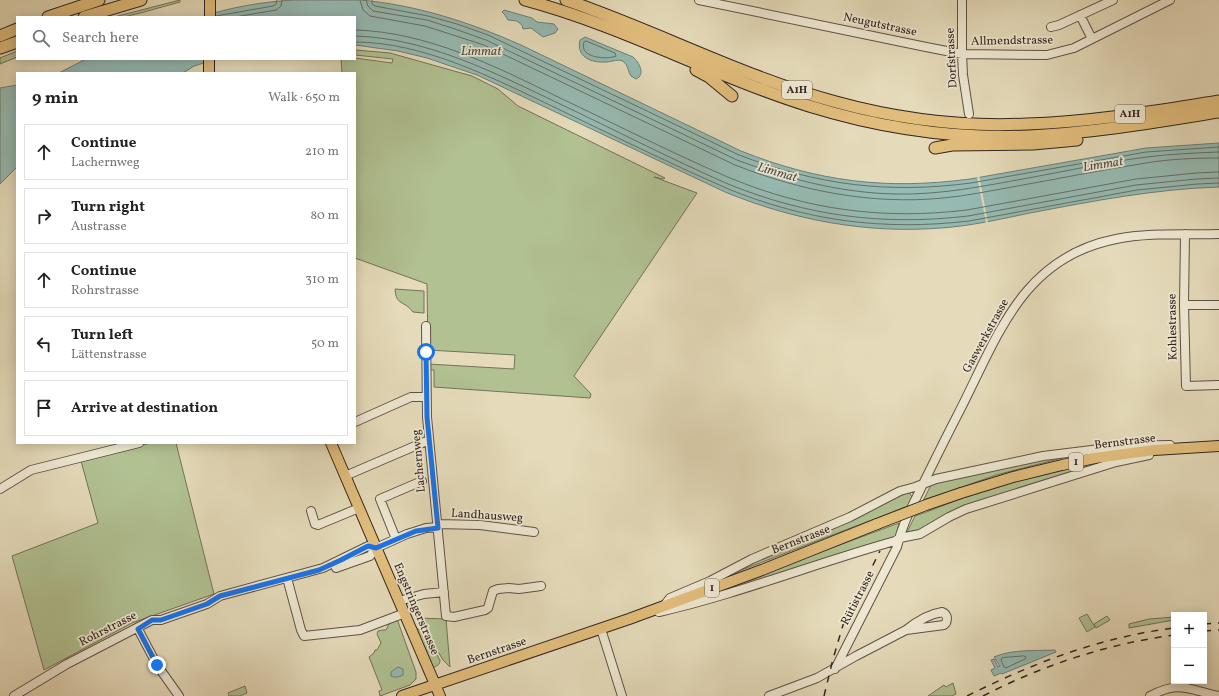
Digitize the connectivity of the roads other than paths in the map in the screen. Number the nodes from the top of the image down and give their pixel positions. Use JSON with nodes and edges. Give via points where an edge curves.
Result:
{"nodes":[{"id":1,"x":99,"y":0,"type":"edge"},
{"id":2,"x":141,"y":0,"type":"edge"},
{"id":3,"x":210,"y":0,"type":"edge"},
{"id":4,"x":526,"y":0,"type":"edge"},
{"id":5,"x":566,"y":0,"type":"edge"},
{"id":6,"x":699,"y":0,"type":"edge"},
{"id":7,"x":962,"y":0,"type":"edge"},
{"id":8,"x":1113,"y":0,"type":"edge"},
{"id":9,"x":1170,"y":0,"type":"edge"},
{"id":10,"x":1080,"y":15,"type":"junction"},
{"id":11,"x":51,"y":16,"type":"edge"},
{"id":12,"x":87,"y":16,"type":"edge"},
{"id":13,"x":210,"y":16,"type":"edge"},
{"id":14,"x":1051,"y":27,"type":"dead end"},
{"id":15,"x":16,"y":29,"type":"edge"},
{"id":16,"x":0,"y":36,"type":"edge"},
{"id":17,"x":1092,"y":39,"type":"junction"},
{"id":18,"x":16,"y":42,"type":"edge"},
{"id":19,"x":647,"y":42,"type":"junction"},
{"id":20,"x":0,"y":48,"type":"edge"},
{"id":21,"x":962,"y":54,"type":"junction"},
{"id":22,"x":209,"y":60,"type":"edge"},
{"id":23,"x":209,"y":72,"type":"edge"},
{"id":24,"x":732,"y":96,"type":"dead end"},
{"id":25,"x":1219,"y":101,"type":"edge"},
{"id":26,"x":1219,"y":112,"type":"edge"},
{"id":27,"x":969,"y":114,"type":"dead end"},
{"id":28,"x":935,"y":148,"type":"dead end"},
{"id":29,"x":1185,"y":234,"type":"junction"},
{"id":30,"x":1219,"y":234,"type":"edge"},
{"id":31,"x":1184,"y":305,"type":"junction"},
{"id":32,"x":1219,"y":305,"type":"edge"},
{"id":33,"x":426,"y":326,"type":"dead end"},
{"id":34,"x":1219,"y":385,"type":"edge"},
{"id":35,"x":426,"y":396,"type":"junction"},
{"id":36,"x":356,"y":422,"type":"edge"},
{"id":37,"x":429,"y":440,"type":"junction"},
{"id":38,"x":135,"y":444,"type":"edge"},
{"id":39,"x":331,"y":444,"type":"edge"},
{"id":40,"x":1218,"y":446,"type":"edge"},
{"id":41,"x":1194,"y":448,"type":"junction"},
{"id":42,"x":933,"y":464,"type":"junction"},
{"id":43,"x":345,"y":476,"type":"junction"},
{"id":44,"x":946,"y":478,"type":"junction"},
{"id":45,"x":422,"y":481,"type":"dead end"},
{"id":46,"x":923,"y":483,"type":"junction"},
{"id":47,"x":0,"y":489,"type":"edge"},
{"id":48,"x":359,"y":508,"type":"junction"},
{"id":49,"x":312,"y":511,"type":"dead end"},
{"id":50,"x":438,"y":526,"type":"junction"},
{"id":51,"x":534,"y":532,"type":"dead end"},
{"id":52,"x":900,"y":538,"type":"junction"},
{"id":53,"x":396,"y":539,"type":"junction"},
{"id":54,"x":376,"y":548,"type":"junction"},
{"id":55,"x":287,"y":578,"type":"junction"},
{"id":56,"x":542,"y":586,"type":"dead end"},
{"id":57,"x":444,"y":592,"type":"junction"},
{"id":58,"x":399,"y":601,"type":"junction"},
{"id":59,"x":662,"y":607,"type":"junction"},
{"id":60,"x":405,"y":613,"type":"junction"},
{"id":61,"x":635,"y":617,"type":"junction"},
{"id":62,"x":138,"y":629,"type":"junction"},
{"id":63,"x":601,"y":629,"type":"junction"},
{"id":64,"x":906,"y":630,"type":"dead end"},
{"id":65,"x":835,"y":669,"type":"junction"},
{"id":66,"x":435,"y":685,"type":"junction"},
{"id":67,"x":14,"y":696,"type":"edge"},
{"id":68,"x":179,"y":696,"type":"edge"},
{"id":69,"x":402,"y":696,"type":"edge"},
{"id":70,"x":440,"y":696,"type":"edge"},
{"id":71,"x":622,"y":696,"type":"edge"},
{"id":72,"x":769,"y":696,"type":"edge"},
{"id":73,"x":1150,"y":696,"type":"edge"},
{"id":74,"x":1219,"y":696,"type":"edge"}],
"edges":[{"from":1,"to":11,"type":"highway"},
{"from":2,"to":12,"type":"highway"},
{"from":3,"to":13,"type":"main road"},
{"from":4,"to":19,"type":"highway","number":"A1H"},
{"from":5,"to":25,"type":"highway","number":"A1H","via":[[618,18],[808,94],[879,113],[923,120],[968,124],[1042,124]]},
{"from":6,"to":21,"type":"street","name":"Neugutstrasse"},
{"from":7,"to":21,"type":"street","name":"Dorfstrasse"},
{"from":8,"to":10,"type":"street"},
{"from":9,"to":17,"type":"street","name":"Allmendstrasse"},
{"from":10,"to":14,"type":"street"},
{"from":10,"to":17,"type":"street"},
{"from":15,"to":16,"type":"highway"},
{"from":17,"to":21,"type":"street","name":"Allmendstrasse","via":[[1074,48],[1047,55]]},
{"from":18,"to":20,"type":"highway"},
{"from":19,"to":24,"type":"highway","via":[[709,77]]},
{"from":19,"to":26,"type":"highway","number":"A1H","via":[[739,81],[809,106],[874,123],[926,132],[997,136],[1051,135]]},
{"from":21,"to":27,"type":"street","name":"Dorfstrasse"},
{"from":22,"to":23,"type":"main road"},
{"from":26,"to":28,"type":"highway","via":[[1064,142],[958,144]]},
{"from":29,"to":30,"type":"street","name":"Gaswerkstrasse"},
{"from":29,"to":31,"type":"street","name":"Kohlestrasse"},
{"from":29,"to":42,"type":"street","name":"Gaswerkstrasse","via":[[1117,238],[1098,243],[1064,259],[1036,280],[1009,315]]},
{"from":31,"to":32,"type":"street"},
{"from":31,"to":34,"type":"street","name":"Kohlestrasse","via":[[1186,386]]},
{"from":33,"to":35,"type":"street","name":"Lachernweg"},
{"from":35,"to":36,"type":"street","via":[[411,397]]},
{"from":35,"to":37,"type":"street","name":"Lachernweg"},
{"from":37,"to":43,"type":"street"},
{"from":37,"to":50,"type":"street","name":"Lachernweg"},
{"from":38,"to":47,"type":"street","via":[[31,470]]},
{"from":39,"to":43,"type":"main road","name":"Engstringerstrasse"},
{"from":40,"to":41,"type":"main road","name":"Bernstrasse","number":"1"},
{"from":40,"to":44,"type":"street","via":[[1155,444],[1092,449],[1036,457]]},
{"from":41,"to":52,"type":"street","via":[[1111,464],[966,509],[920,534]]},
{"from":41,"to":59,"type":"main road","name":"Bernstrasse","number":"1","bridge":true,"via":[[1123,454],[1013,477],[926,505]]},
{"from":42,"to":44,"type":"street","via":[[938,475]]},
{"from":42,"to":46,"type":"street","name":"Gaswerkstrasse"},
{"from":43,"to":48,"type":"main road","name":"Engstringerstrasse"},
{"from":44,"to":46,"type":"street"},
{"from":45,"to":53,"type":"street","via":[[380,499]]},
{"from":46,"to":52,"type":"street","name":"Gaswerkstrasse","via":[[902,526]]},
{"from":46,"to":59,"type":"street","via":[[900,490],[844,520],[752,559],[670,598]]},
{"from":48,"to":49,"type":"street","via":[[318,525],[315,524]]},
{"from":48,"to":54,"type":"main road","name":"Engstringerstrasse"},
{"from":50,"to":51,"type":"street","name":"Landhausweg","via":[[475,525]]},
{"from":50,"to":53,"type":"street","name":"Landhausweg"},
{"from":50,"to":57,"type":"street","name":"Lachernweg"},
{"from":52,"to":61,"type":"street","via":[[699,602]]},
{"from":52,"to":65,"type":"street","name":"Rütistrasse"},
{"from":53,"to":54,"type":"street","name":"Rohrstrasse"},
{"from":54,"to":55,"type":"street","name":"Rohrstrasse","via":[[368,546],[326,567]]},
{"from":54,"to":58,"type":"main road","name":"Engstringerstrasse"},
{"from":55,"to":60,"type":"street","via":[[304,636],[360,630]]},
{"from":55,"to":62,"type":"street","name":"Rohrstrasse","via":[[220,596],[207,604],[161,620],[152,620]]},
{"from":56,"to":57,"type":"street","name":"Lachernweg","via":[[498,589],[493,592],[485,610],[454,617],[446,616]]},
{"from":57,"to":58,"type":"street"},
{"from":58,"to":60,"type":"main road","name":"Engstringerstrasse"},
{"from":59,"to":61,"type":"main road","name":"Bernstrasse","number":"1"},
{"from":60,"to":66,"type":"main road","name":"Engstringerstrasse"},
{"from":61,"to":63,"type":"main road","name":"Bernstrasse","number":"1"},
{"from":62,"to":67,"type":"street","name":"Rohrstrasse","via":[[67,664]]},
{"from":62,"to":68,"type":"street","via":[[157,665]]},
{"from":63,"to":66,"type":"main road","name":"Bernstrasse","number":"1"},
{"from":63,"to":71,"type":"street"},
{"from":64,"to":65,"type":"street"},
{"from":65,"to":72,"type":"street"},
{"from":66,"to":69,"type":"main road","name":"Bernstrasse","number":"1"},
{"from":66,"to":70,"type":"main road","name":"Engstringerstrasse"},
{"from":73,"to":74,"type":"street","via":[[1178,687]]}]}
